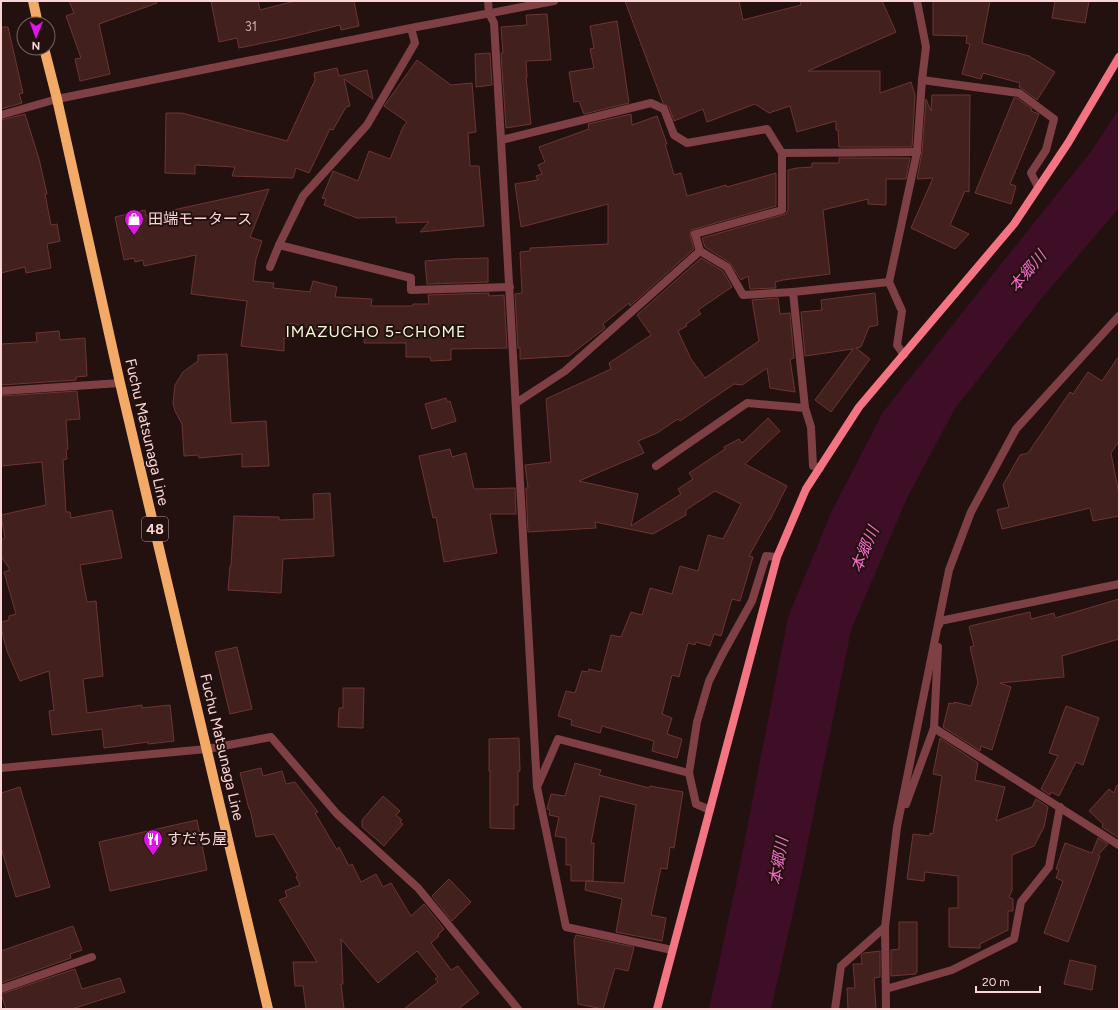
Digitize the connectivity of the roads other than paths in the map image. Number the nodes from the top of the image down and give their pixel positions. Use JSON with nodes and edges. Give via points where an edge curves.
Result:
{"nodes":[{"id":1,"x":33,"y":1,"type":"edge"},
{"id":2,"x":488,"y":1,"type":"edge"},
{"id":3,"x":554,"y":1,"type":"edge"},
{"id":4,"x":917,"y":1,"type":"edge"},
{"id":5,"x":489,"y":13,"type":"junction"},
{"id":6,"x":36,"y":16,"type":"edge"},
{"id":7,"x":411,"y":28,"type":"junction"},
{"id":8,"x":46,"y":56,"type":"edge"},
{"id":9,"x":1119,"y":57,"type":"edge"},
{"id":10,"x":922,"y":80,"type":"junction"},
{"id":11,"x":57,"y":99,"type":"junction"},
{"id":12,"x":1,"y":115,"type":"edge"},
{"id":13,"x":501,"y":140,"type":"junction"},
{"id":14,"x":917,"y":152,"type":"junction"},
{"id":15,"x":782,"y":153,"type":"junction"},
{"id":16,"x":1038,"y":187,"type":"junction"},
{"id":17,"x":279,"y":245,"type":"junction"},
{"id":18,"x":700,"y":251,"type":"junction"},
{"id":19,"x":270,"y":267,"type":"dead end"},
{"id":20,"x":890,"y":282,"type":"junction"},
{"id":21,"x":510,"y":287,"type":"junction"},
{"id":22,"x":794,"y":292,"type":"junction"},
{"id":23,"x":1119,"y":316,"type":"edge"},
{"id":24,"x":904,"y":355,"type":"junction"},
{"id":25,"x":120,"y":383,"type":"junction"},
{"id":26,"x":1,"y":391,"type":"edge"},
{"id":27,"x":516,"y":403,"type":"junction"},
{"id":28,"x":805,"y":408,"type":"junction"},
{"id":29,"x":656,"y":466,"type":"dead end"},
{"id":30,"x":820,"y":468,"type":"junction"},
{"id":31,"x":777,"y":557,"type":"junction"},
{"id":32,"x":1119,"y":584,"type":"edge"},
{"id":33,"x":940,"y":621,"type":"junction"},
{"id":34,"x":934,"y":728,"type":"junction"},
{"id":35,"x":207,"y":749,"type":"junction"},
{"id":36,"x":1,"y":768,"type":"edge"},
{"id":37,"x":689,"y":773,"type":"junction"},
{"id":38,"x":537,"y":787,"type":"junction"},
{"id":39,"x":1060,"y":807,"type":"junction"},
{"id":40,"x":710,"y":810,"type":"junction"},
{"id":41,"x":897,"y":827,"type":"junction"},
{"id":42,"x":1119,"y":845,"type":"edge"},
{"id":43,"x":885,"y":928,"type":"junction"},
{"id":44,"x":672,"y":950,"type":"junction"},
{"id":45,"x":92,"y":957,"type":"dead end"},
{"id":46,"x":1,"y":989,"type":"edge"},
{"id":47,"x":886,"y":989,"type":"junction"},
{"id":48,"x":268,"y":1009,"type":"edge"},
{"id":49,"x":518,"y":1009,"type":"edge"},
{"id":50,"x":657,"y":1009,"type":"edge"},
{"id":51,"x":835,"y":1009,"type":"edge"},
{"id":52,"x":886,"y":1009,"type":"edge"}],
"edges":[{"from":1,"to":6,"type":"main road"},
{"from":2,"to":5,"type":"street"},
{"from":3,"to":5,"type":"street"},
{"from":4,"to":10,"type":"street","via":[[926,47]]},
{"from":5,"to":7,"type":"street"},
{"from":5,"to":13,"type":"street","via":[[494,23]]},
{"from":7,"to":11,"type":"street"},
{"from":7,"to":17,"type":"street","via":[[414,43],[367,125],[303,196]]},
{"from":8,"to":11,"type":"main road","name":"Fuchu Matsunaga Line","number":"48"},
{"from":9,"to":16,"type":"street","via":[[1068,143]]},
{"from":10,"to":14,"type":"street"},
{"from":10,"to":16,"type":"street","via":[[1019,93],[1054,119],[1046,150],[1030,173]]},
{"from":11,"to":12,"type":"street"},
{"from":11,"to":25,"type":"main road","name":"Fuchu Matsunaga Line","number":"48"},
{"from":13,"to":15,"type":"street","via":[[651,103],[664,109],[674,135],[687,143],[766,129]]},
{"from":13,"to":21,"type":"street"},
{"from":14,"to":15,"type":"street"},
{"from":14,"to":20,"type":"street"},
{"from":15,"to":18,"type":"street","via":[[782,210],[695,234]]},
{"from":16,"to":24,"type":"street","via":[[1014,224]]},
{"from":17,"to":19,"type":"street"},
{"from":17,"to":21,"type":"street","via":[[411,278],[411,290]]},
{"from":18,"to":22,"type":"street","via":[[727,267],[743,295]]},
{"from":18,"to":27,"type":"street","via":[[565,371]]},
{"from":20,"to":22,"type":"street"},
{"from":20,"to":24,"type":"street","via":[[902,311],[897,345]]},
{"from":21,"to":27,"type":"street"},
{"from":22,"to":28,"type":"street"},
{"from":23,"to":33,"type":"street","via":[[1016,429],[971,512],[949,570]]},
{"from":24,"to":30,"type":"street","via":[[859,407]]},
{"from":25,"to":26,"type":"street"},
{"from":25,"to":35,"type":"main road","name":"Fuchu Matsunaga Line","number":"48"},
{"from":27,"to":38,"type":"street"},
{"from":28,"to":29,"type":"street","via":[[747,403]]},
{"from":28,"to":30,"type":"street","via":[[811,427],[813,466]]},
{"from":30,"to":31,"type":"street","via":[[806,489]]},
{"from":31,"to":37,"type":"street","via":[[766,556],[752,601],[709,681],[697,722]]},
{"from":31,"to":40,"type":"street"},
{"from":32,"to":33,"type":"street"},
{"from":33,"to":34,"type":"street"},
{"from":33,"to":41,"type":"street"},
{"from":34,"to":39,"type":"street"},
{"from":34,"to":41,"type":"street"},
{"from":35,"to":36,"type":"street"},
{"from":35,"to":48,"type":"main road","name":"Fuchu Matsunaga Line","number":"48"},
{"from":35,"to":49,"type":"street","via":[[271,737],[337,814],[418,888]]},
{"from":37,"to":38,"type":"street","via":[[558,739]]},
{"from":37,"to":40,"type":"street","via":[[696,804]]},
{"from":38,"to":44,"type":"street","via":[[566,927]]},
{"from":39,"to":42,"type":"street"},
{"from":39,"to":47,"type":"street","via":[[1049,867],[1021,902],[1014,939],[952,970]]},
{"from":40,"to":44,"type":"street"},
{"from":41,"to":43,"type":"street"},
{"from":43,"to":47,"type":"street"},
{"from":43,"to":51,"type":"street","via":[[841,966]]},
{"from":44,"to":50,"type":"street"},
{"from":45,"to":46,"type":"street"},
{"from":47,"to":52,"type":"street"}]}
